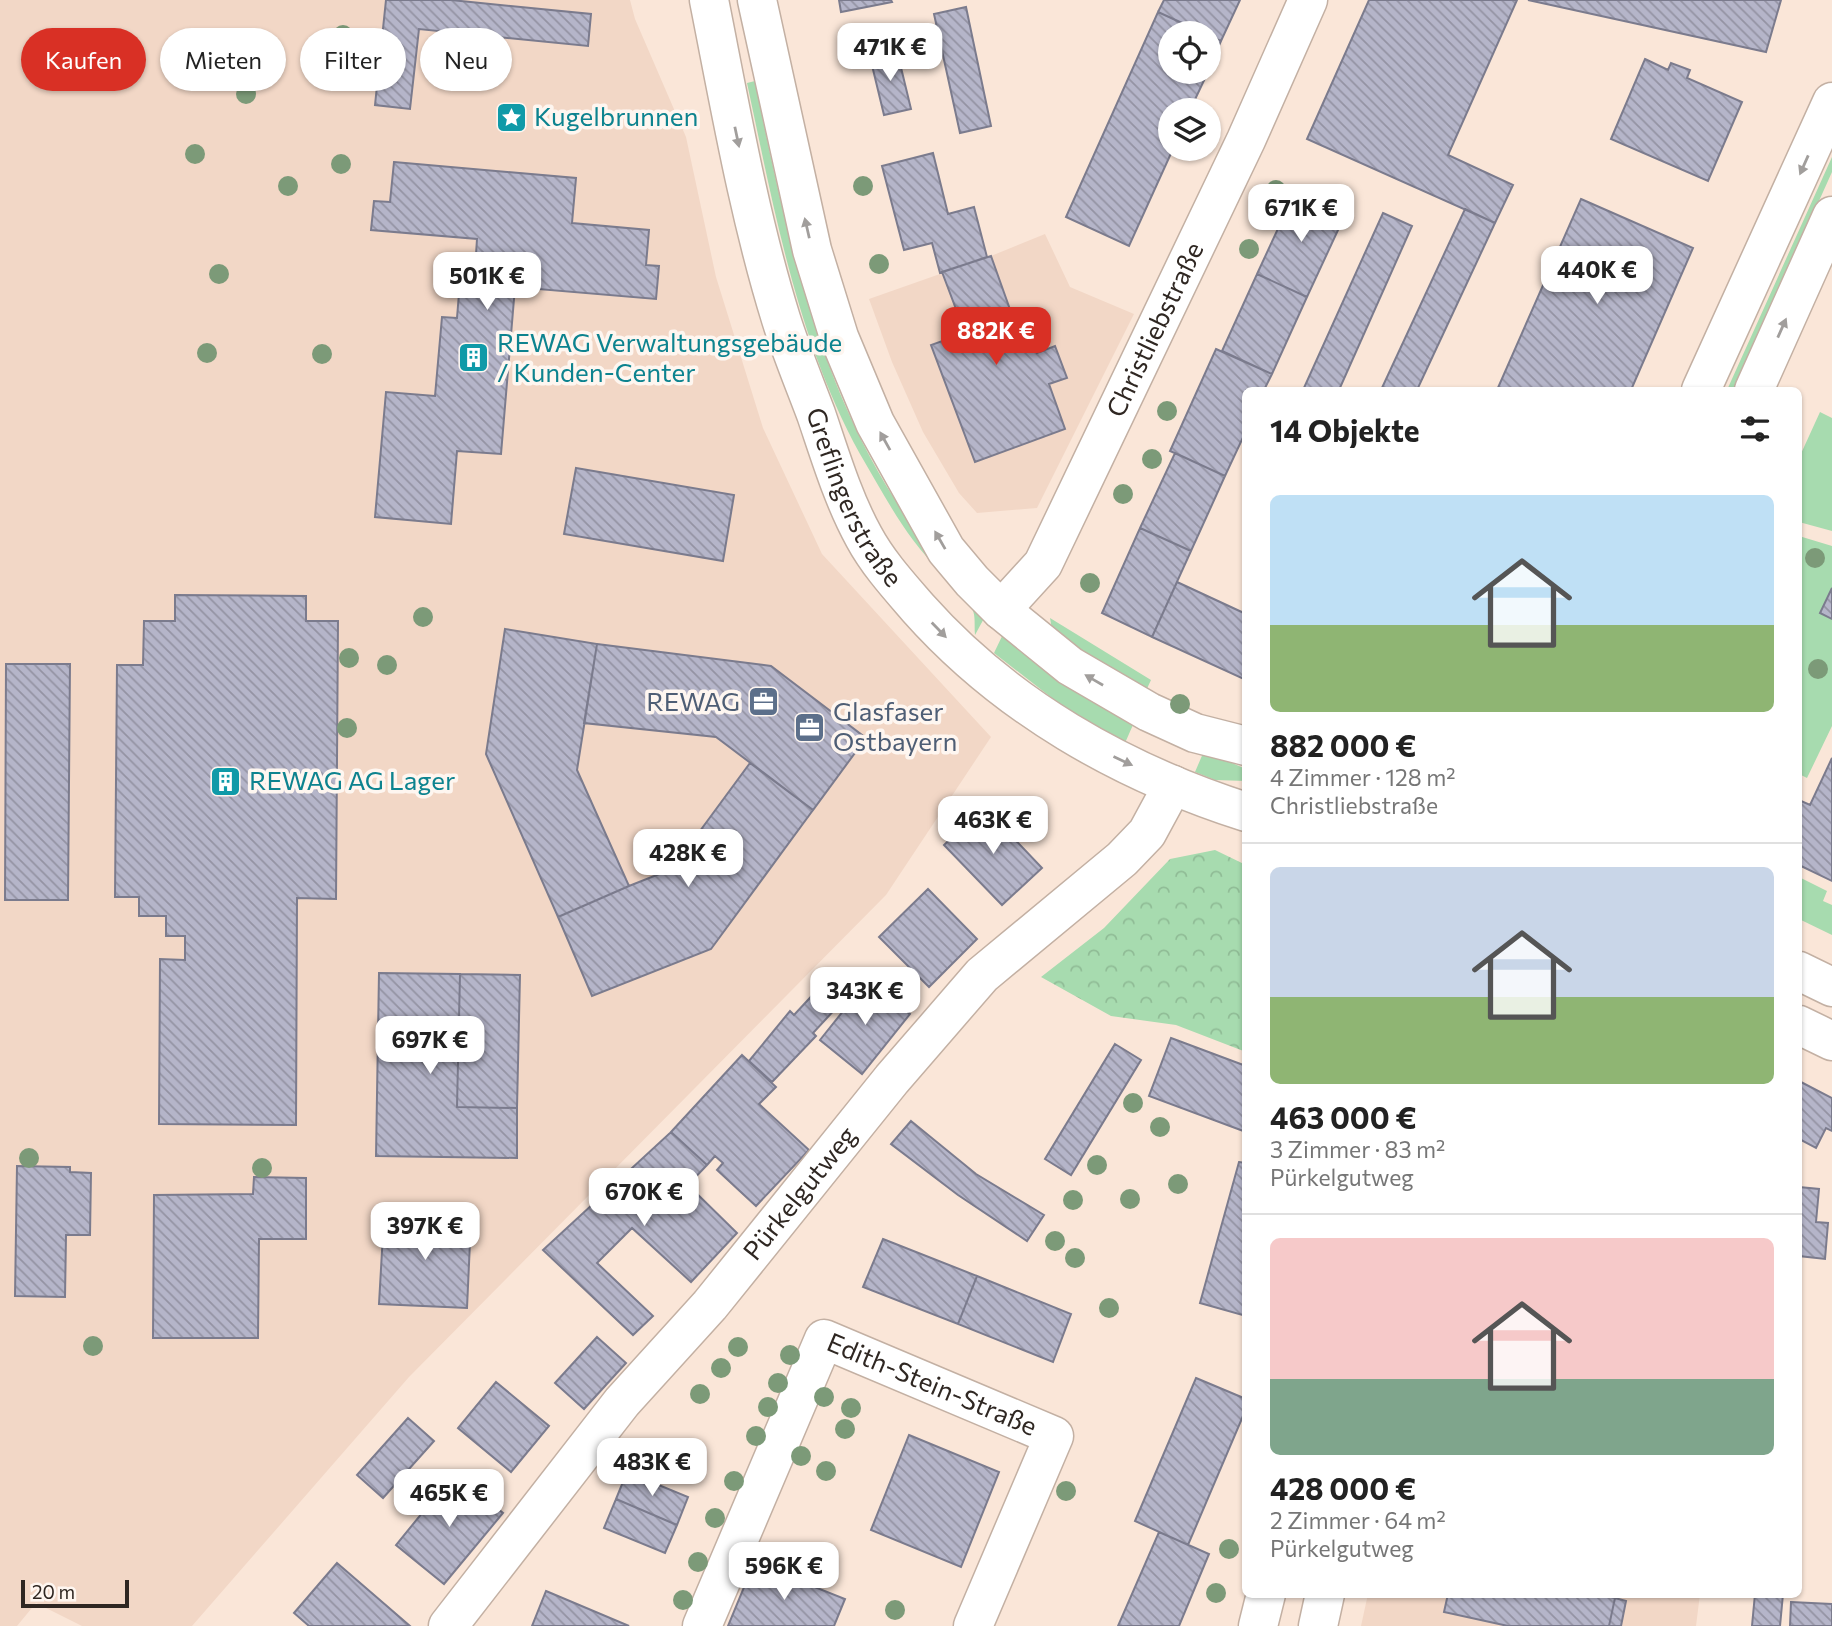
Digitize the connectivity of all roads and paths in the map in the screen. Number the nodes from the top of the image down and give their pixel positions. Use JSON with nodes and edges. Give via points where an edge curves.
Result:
{"nodes":[{"id":1,"x":709,"y":0,"type":"edge"},
{"id":2,"x":757,"y":0,"type":"edge"},
{"id":3,"x":1308,"y":0,"type":"edge"},
{"id":4,"x":1832,"y":102,"type":"edge"},
{"id":5,"x":1832,"y":216,"type":"edge"},
{"id":6,"x":1702,"y":387,"type":"edge"},
{"id":7,"x":1755,"y":387,"type":"edge"},
{"id":8,"x":1001,"y":610,"type":"junction"},
{"id":9,"x":1242,"y":746,"type":"edge"},
{"id":10,"x":1173,"y":785,"type":"junction"},
{"id":11,"x":1242,"y":810,"type":"edge"},
{"id":12,"x":1802,"y":972,"type":"edge"},
{"id":13,"x":1832,"y":987,"type":"edge"},
{"id":14,"x":1802,"y":1026,"type":"edge"},
{"id":15,"x":1832,"y":1041,"type":"edge"},
{"id":16,"x":1265,"y":1598,"type":"edge"},
{"id":17,"x":1324,"y":1598,"type":"edge"},
{"id":18,"x":448,"y":1626,"type":"edge"},
{"id":19,"x":702,"y":1626,"type":"edge"},
{"id":20,"x":973,"y":1626,"type":"edge"},
{"id":21,"x":1258,"y":1626,"type":"edge"},
{"id":22,"x":1318,"y":1626,"type":"edge"}],
"edges":[{"from":1,"to":10,"type":"street","name":"Greflingerstraße","one_way":true,"via":[[746,183],[781,320],[864,537],[938,630],[1004,690],[1087,743]]},
{"from":8,"to":2,"type":"street","name":"Greflingerstraße","one_way":true,"via":[[946,550],[875,423],[839,337],[812,250]]},
{"from":3,"to":8,"type":"street","name":"Christliebstraße","via":[[1043,564]]},
{"from":4,"to":6,"type":"street","one_way":true},
{"from":7,"to":5,"type":"street","one_way":true},
{"from":9,"to":8,"type":"street","name":"Greflingerstraße","one_way":true,"via":[[1195,733],[1147,710],[1070,666]]},
{"from":10,"to":11,"type":"street","name":"Greflingerstraße"},
{"from":10,"to":18,"type":"street","name":"Pürkelgutweg","via":[[1147,833],[1122,859],[973,985],[710,1304],[622,1402]]},
{"from":12,"to":13,"type":"street"},
{"from":14,"to":15,"type":"street"},
{"from":16,"to":21,"type":"street"},
{"from":17,"to":22,"type":"street"},
{"from":19,"to":20,"type":"street","name":"Edith-Stein-Straße","via":[[824,1339],[1054,1436]]}]}
